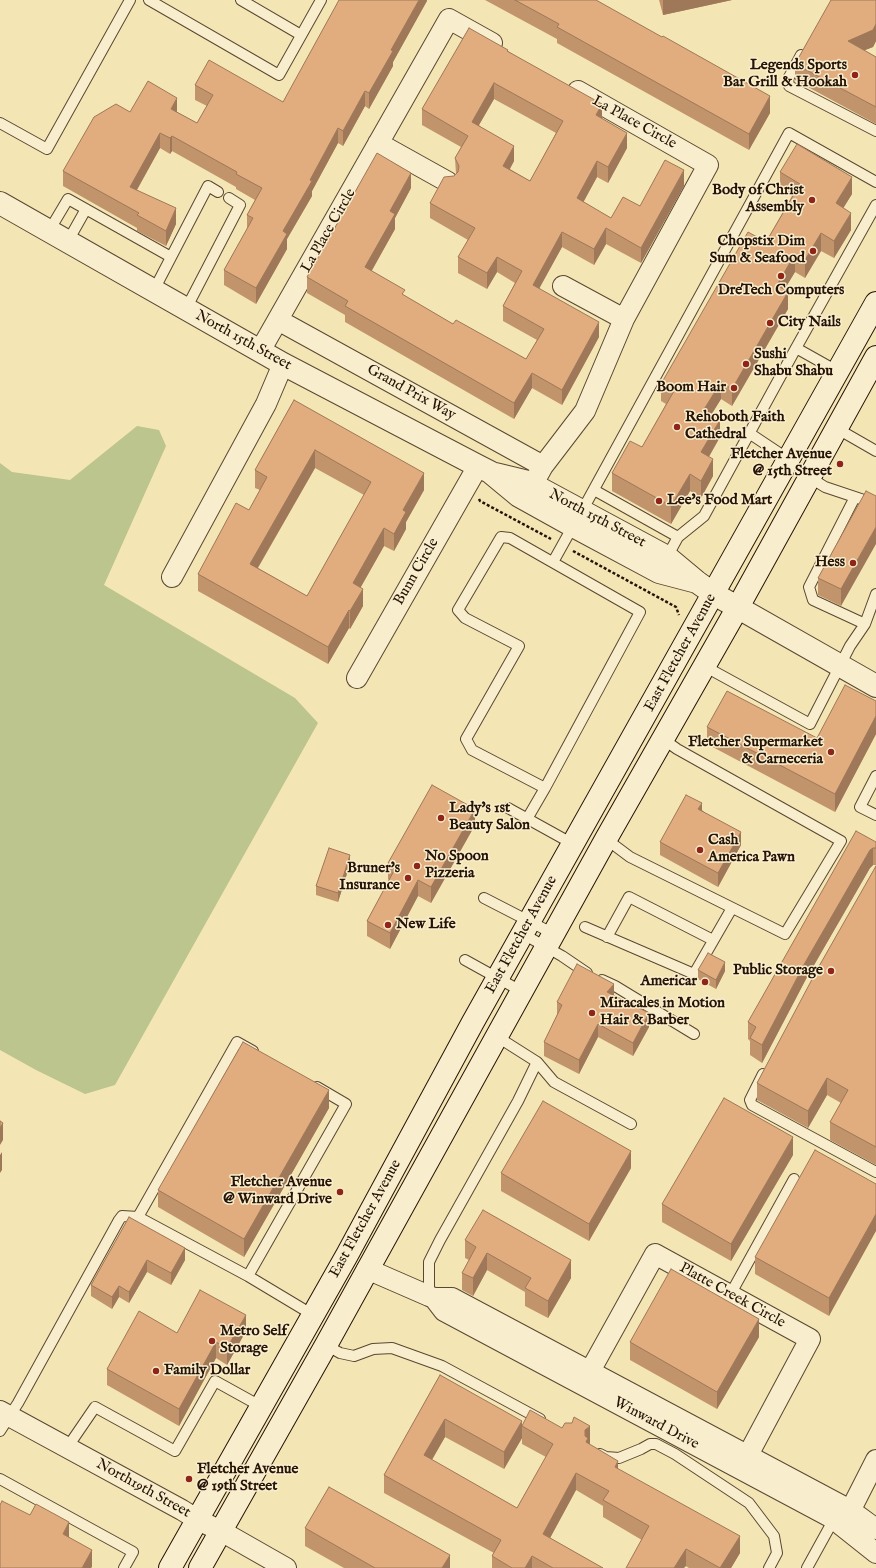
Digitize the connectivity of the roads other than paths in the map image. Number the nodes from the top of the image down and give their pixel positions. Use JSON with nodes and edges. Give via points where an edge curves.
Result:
{"nodes":[{"id":1,"x":130,"y":0,"type":"edge"},
{"id":2,"x":149,"y":0,"type":"edge"},
{"id":3,"x":241,"y":0,"type":"edge"},
{"id":4,"x":321,"y":0,"type":"edge"},
{"id":5,"x":301,"y":35,"type":"junction"},
{"id":6,"x":807,"y":46,"type":"edge"},
{"id":7,"x":510,"y":53,"type":"edge"},
{"id":8,"x":565,"y":84,"type":"edge"},
{"id":9,"x":0,"y":123,"type":"edge"},
{"id":10,"x":876,"y":131,"type":"edge"},
{"id":11,"x":378,"y":143,"type":"junction"},
{"id":12,"x":448,"y":182,"type":"edge"},
{"id":13,"x":876,"y":182,"type":"edge"},
{"id":14,"x":218,"y":192,"type":"dead end"},
{"id":15,"x":228,"y":198,"type":"dead end"},
{"id":16,"x":0,"y":203,"type":"edge"},
{"id":17,"x":876,"y":205,"type":"edge"},
{"id":18,"x":86,"y":209,"type":"junction"},
{"id":19,"x":49,"y":231,"type":"junction"},
{"id":20,"x":68,"y":241,"type":"junction"},
{"id":21,"x":171,"y":257,"type":"junction"},
{"id":22,"x":563,"y":286,"type":"dead end"},
{"id":23,"x":154,"y":290,"type":"junction"},
{"id":24,"x":876,"y":304,"type":"edge"},
{"id":25,"x":186,"y":308,"type":"junction"},
{"id":26,"x":624,"y":319,"type":"junction"},
{"id":27,"x":278,"y":320,"type":"junction"},
{"id":28,"x":796,"y":348,"type":"junction"},
{"id":29,"x":260,"y":351,"type":"junction"},
{"id":30,"x":876,"y":357,"type":"edge"},
{"id":31,"x":283,"y":364,"type":"junction"},
{"id":32,"x":837,"y":371,"type":"junction"},
{"id":33,"x":836,"y":428,"type":"junction"},
{"id":34,"x":749,"y":433,"type":"junction"},
{"id":35,"x":876,"y":451,"type":"edge"},
{"id":36,"x":788,"y":459,"type":"junction"},
{"id":37,"x":484,"y":469,"type":"junction"},
{"id":38,"x":538,"y":475,"type":"junction"},
{"id":39,"x":810,"y":477,"type":"junction"},
{"id":40,"x":594,"y":490,"type":"junction"},
{"id":41,"x":856,"y":497,"type":"junction"},
{"id":42,"x":876,"y":504,"type":"edge"},
{"id":43,"x":578,"y":519,"type":"junction"},
{"id":44,"x":678,"y":538,"type":"junction"},
{"id":45,"x":667,"y":557,"type":"junction"},
{"id":46,"x":553,"y":562,"type":"junction"},
{"id":47,"x":172,"y":577,"type":"dead end"},
{"id":48,"x":705,"y":588,"type":"junction"},
{"id":49,"x":876,"y":594,"type":"edge"},
{"id":50,"x":738,"y":607,"type":"junction"},
{"id":51,"x":865,"y":624,"type":"junction"},
{"id":52,"x":704,"y":666,"type":"junction"},
{"id":53,"x":841,"y":667,"type":"junction"},
{"id":54,"x":357,"y":678,"type":"dead end"},
{"id":55,"x":876,"y":686,"type":"edge"},
{"id":56,"x":663,"y":739,"type":"junction"},
{"id":57,"x":876,"y":776,"type":"edge"},
{"id":58,"x":545,"y":788,"type":"junction"},
{"id":59,"x":508,"y":808,"type":"dead end"},
{"id":60,"x":876,"y":815,"type":"edge"},
{"id":61,"x":527,"y":819,"type":"junction"},
{"id":62,"x":606,"y":839,"type":"junction"},
{"id":63,"x":573,"y":844,"type":"junction"},
{"id":64,"x":484,"y":898,"type":"dead end"},
{"id":65,"x":732,"y":908,"type":"junction"},
{"id":66,"x":531,"y":919,"type":"junction"},
{"id":67,"x":584,"y":927,"type":"dead end"},
{"id":68,"x":554,"y":932,"type":"junction"},
{"id":69,"x":607,"y":936,"type":"junction"},
{"id":70,"x":713,"y":940,"type":"junction"},
{"id":71,"x":465,"y":960,"type":"dead end"},
{"id":72,"x":498,"y":978,"type":"junction"},
{"id":73,"x":521,"y":992,"type":"junction"},
{"id":74,"x":473,"y":1022,"type":"junction"},
{"id":75,"x":694,"y":1034,"type":"dead end"},
{"id":76,"x":496,"y":1036,"type":"junction"},
{"id":77,"x":264,"y":1057,"type":"edge"},
{"id":78,"x":537,"y":1062,"type":"junction"},
{"id":79,"x":768,"y":1065,"type":"edge"},
{"id":80,"x":305,"y":1081,"type":"edge"},
{"id":81,"x":631,"y":1124,"type":"dead end"},
{"id":82,"x":876,"y":1172,"type":"edge"},
{"id":83,"x":794,"y":1179,"type":"dead end"},
{"id":84,"x":138,"y":1217,"type":"junction"},
{"id":85,"x":367,"y":1269,"type":"junction"},
{"id":86,"x":338,"y":1270,"type":"junction"},
{"id":87,"x":248,"y":1276,"type":"junction"},
{"id":88,"x":427,"y":1295,"type":"junction"},
{"id":89,"x":730,"y":1295,"type":"junction"},
{"id":90,"x":313,"y":1315,"type":"junction"},
{"id":91,"x":326,"y":1345,"type":"junction"},
{"id":92,"x":586,"y":1378,"type":"junction"},
{"id":93,"x":262,"y":1407,"type":"junction"},
{"id":94,"x":3,"y":1420,"type":"edge"},
{"id":95,"x":547,"y":1423,"type":"edge"},
{"id":96,"x":67,"y":1448,"type":"junction"},
{"id":97,"x":591,"y":1450,"type":"edge"},
{"id":98,"x":876,"y":1460,"type":"edge"},
{"id":99,"x":744,"y":1463,"type":"junction"},
{"id":100,"x":0,"y":1480,"type":"edge"},
{"id":101,"x":842,"y":1518,"type":"junction"},
{"id":102,"x":198,"y":1520,"type":"junction"},
{"id":103,"x":876,"y":1529,"type":"edge"},
{"id":104,"x":221,"y":1531,"type":"junction"},
{"id":105,"x":876,"y":1553,"type":"edge"},
{"id":106,"x":124,"y":1568,"type":"edge"},
{"id":107,"x":170,"y":1568,"type":"edge"},
{"id":108,"x":200,"y":1568,"type":"edge"},
{"id":109,"x":286,"y":1568,"type":"edge"},
{"id":110,"x":769,"y":1568,"type":"edge"},
{"id":111,"x":807,"y":1568,"type":"edge"}],
"edges":[{"from":1,"to":9,"type":"lane","via":[[47,149]]},
{"from":2,"to":5,"type":"lane","via":[[278,75]]},
{"from":3,"to":5,"type":"lane"},
{"from":4,"to":5,"type":"lane"},
{"from":6,"to":10,"type":"lane","via":[[788,79],[789,86]]},
{"from":7,"to":11,"type":"street","name":"La Place Circle","via":[[449,19]]},
{"from":8,"to":26,"type":"street","name":"La Place Circle","via":[[708,165]]},
{"from":11,"to":12,"type":"street"},
{"from":11,"to":27,"type":"street","name":"La Place Circle"},
{"from":13,"to":40,"type":"lane","via":[[789,132]]},
{"from":14,"to":21,"type":"lane","via":[[208,186]]},
{"from":15,"to":25,"type":"lane","via":[[240,204]]},
{"from":16,"to":19,"type":"main road","name":"North 15th Street"},
{"from":17,"to":28,"type":"lane"},
{"from":18,"to":19,"type":"lane","via":[[68,199]]},
{"from":18,"to":20,"type":"lane"},
{"from":18,"to":21,"type":"lane"},
{"from":19,"to":20,"type":"main road","name":"North 15th Street"},
{"from":20,"to":23,"type":"main road","name":"North 15th Street"},
{"from":21,"to":23,"type":"lane"},
{"from":22,"to":26,"type":"street"},
{"from":23,"to":25,"type":"main road","name":"North 15th Street"},
{"from":24,"to":32,"type":"main road","name":"East Fletcher Avenue"},
{"from":25,"to":29,"type":"main road","name":"North 15th Street"},
{"from":26,"to":38,"type":"street","name":"La Place Circle","via":[[585,411]]},
{"from":27,"to":29,"type":"street","name":"La Place Circle"},
{"from":27,"to":38,"type":"street","name":"Grand Prix Way"},
{"from":28,"to":32,"type":"lane"},
{"from":28,"to":34,"type":"lane"},
{"from":29,"to":31,"type":"main road","name":"North 15th Street"},
{"from":30,"to":33,"type":"main road","name":"East Fletcher Avenue"},
{"from":31,"to":37,"type":"main road","name":"North 15th Street"},
{"from":31,"to":47,"type":"street","via":[[266,404]]},
{"from":32,"to":36,"type":"main road","name":"East Fletcher Avenue"},
{"from":33,"to":35,"type":"lane"},
{"from":33,"to":39,"type":"main road","name":"East Fletcher Avenue"},
{"from":34,"to":36,"type":"lane"},
{"from":34,"to":44,"type":"lane","via":[[704,516]]},
{"from":36,"to":48,"type":"main road","name":"East Fletcher Avenue"},
{"from":37,"to":38,"type":"main road","name":"North 15th Street","via":[[528,482]]},
{"from":37,"to":43,"type":"main road","name":"North 15th Street","via":[[519,496]]},
{"from":37,"to":54,"type":"street","name":"Bunn Circle"},
{"from":38,"to":43,"type":"main road","name":"North 15th Street"},
{"from":39,"to":41,"type":"lane","via":[[825,487]]},
{"from":39,"to":50,"type":"main road","name":"East Fletcher Avenue"},
{"from":40,"to":43,"type":"lane"},
{"from":40,"to":44,"type":"lane"},
{"from":41,"to":42,"type":"lane"},
{"from":41,"to":51,"type":"lane","via":[[809,586],[813,600]]},
{"from":43,"to":45,"type":"main road","name":"North 15th Street"},
{"from":43,"to":46,"type":"lane"},
{"from":43,"to":48,"type":"main road","name":"North 15th Street","via":[[659,572]]},
{"from":44,"to":45,"type":"lane"},
{"from":45,"to":48,"type":"main road","name":"North 15th Street"},
{"from":46,"to":58,"type":"lane","via":[[640,612]]},
{"from":46,"to":58,"type":"lane","via":[[510,538],[501,537],[458,610],[465,618],[519,646],[466,739],[472,750]]},
{"from":48,"to":50,"type":"main road","name":"North 15th Street"},
{"from":48,"to":63,"type":"main road","name":"East Fletcher Avenue"},
{"from":49,"to":51,"type":"lane"},
{"from":50,"to":52,"type":"main road","name":"East Fletcher Avenue"},
{"from":50,"to":53,"type":"main road","name":"North 15th Street"},
{"from":51,"to":53,"type":"lane","via":[[850,646]]},
{"from":52,"to":53,"type":"lane","via":[[810,724]]},
{"from":52,"to":56,"type":"main road","name":"East Fletcher Avenue"},
{"from":53,"to":55,"type":"main road","name":"North 15th Street"},
{"from":56,"to":62,"type":"main road","name":"East Fletcher Avenue"},
{"from":56,"to":65,"type":"lane","via":[[841,841],[785,934]]},
{"from":57,"to":60,"type":"lane","via":[[860,806]]},
{"from":58,"to":61,"type":"lane"},
{"from":59,"to":61,"type":"lane"},
{"from":61,"to":63,"type":"lane"},
{"from":62,"to":65,"type":"lane","via":[[630,857]]},
{"from":62,"to":68,"type":"main road","name":"East Fletcher Avenue"},
{"from":63,"to":66,"type":"main road","name":"East Fletcher Avenue"},
{"from":64,"to":66,"type":"lane"},
{"from":65,"to":70,"type":"lane"},
{"from":66,"to":68,"type":"main road"},
{"from":66,"to":68,"type":"lane"},
{"from":66,"to":72,"type":"main road","name":"East Fletcher Avenue"},
{"from":67,"to":69,"type":"lane"},
{"from":68,"to":73,"type":"main road","name":"East Fletcher Avenue"},
{"from":68,"to":75,"type":"lane","via":[[562,956],[585,972],[615,986]]},
{"from":69,"to":70,"type":"lane","via":[[694,974]]},
{"from":69,"to":70,"type":"lane","via":[[629,897]]},
{"from":71,"to":72,"type":"lane"},
{"from":72,"to":73,"type":"lane"},
{"from":72,"to":74,"type":"main road","name":"East Fletcher Avenue"},
{"from":73,"to":76,"type":"main road","name":"East Fletcher Avenue"},
{"from":74,"to":76,"type":"main road"},
{"from":74,"to":86,"type":"main road","name":"East Fletcher Avenue"},
{"from":76,"to":78,"type":"lane"},
{"from":76,"to":85,"type":"main road","name":"East Fletcher Avenue"},
{"from":77,"to":84,"type":"lane","via":[[237,1042]]},
{"from":78,"to":81,"type":"lane","via":[[554,1082]]},
{"from":78,"to":88,"type":"lane","via":[[429,1262]]},
{"from":79,"to":82,"type":"lane","via":[[750,1100],[752,1105]]},
{"from":80,"to":87,"type":"lane","via":[[346,1104]]},
{"from":83,"to":89,"type":"lane"},
{"from":84,"to":87,"type":"lane"},
{"from":84,"to":94,"type":"lane","via":[[122,1216],[119,1220],[18,1403]]},
{"from":85,"to":86,"type":"main road"},
{"from":85,"to":88,"type":"street","name":"Winward Drive"},
{"from":85,"to":91,"type":"main road","name":"East Fletcher Avenue"},
{"from":86,"to":90,"type":"main road","name":"East Fletcher Avenue"},
{"from":87,"to":90,"type":"lane"},
{"from":88,"to":92,"type":"street","name":"Winward Drive","via":[[444,1311]]},
{"from":89,"to":92,"type":"street","name":"Platte Creek Circle","via":[[655,1254]]},
{"from":89,"to":99,"type":"street","name":"Platte Creek Circle","via":[[810,1339]]},
{"from":90,"to":93,"type":"main road","name":"East Fletcher Avenue"},
{"from":91,"to":95,"type":"lane","via":[[340,1353],[354,1356],[373,1349],[392,1348],[442,1366]]},
{"from":91,"to":104,"type":"main road","name":"East Fletcher Avenue"},
{"from":92,"to":99,"type":"street","name":"Winward Drive"},
{"from":93,"to":96,"type":"lane","via":[[215,1381],[175,1451],[95,1407]]},
{"from":93,"to":102,"type":"main road","name":"East Fletcher Avenue"},
{"from":94,"to":96,"type":"street","name":"North19th Street"},
{"from":96,"to":102,"type":"street","name":"North19th Street"},
{"from":97,"to":110,"type":"lane","via":[[606,1457],[619,1458],[650,1444],[656,1444],[749,1503],[774,1536],[777,1553]]},
{"from":98,"to":101,"type":"street"},
{"from":99,"to":101,"type":"street","name":"Winward Drive"},
{"from":100,"to":106,"type":"lane","via":[[133,1552]]},
{"from":101,"to":103,"type":"street","name":"Winward Drive"},
{"from":101,"to":105,"type":"street","name":"Winward Drive"},
{"from":101,"to":111,"type":"lane"},
{"from":102,"to":104,"type":"street","name":"North19th Street"},
{"from":102,"to":107,"type":"main road","name":"East Fletcher Avenue"},
{"from":104,"to":108,"type":"main road","name":"East Fletcher Avenue"},
{"from":104,"to":109,"type":"street","name":"North19th Street"}]}
